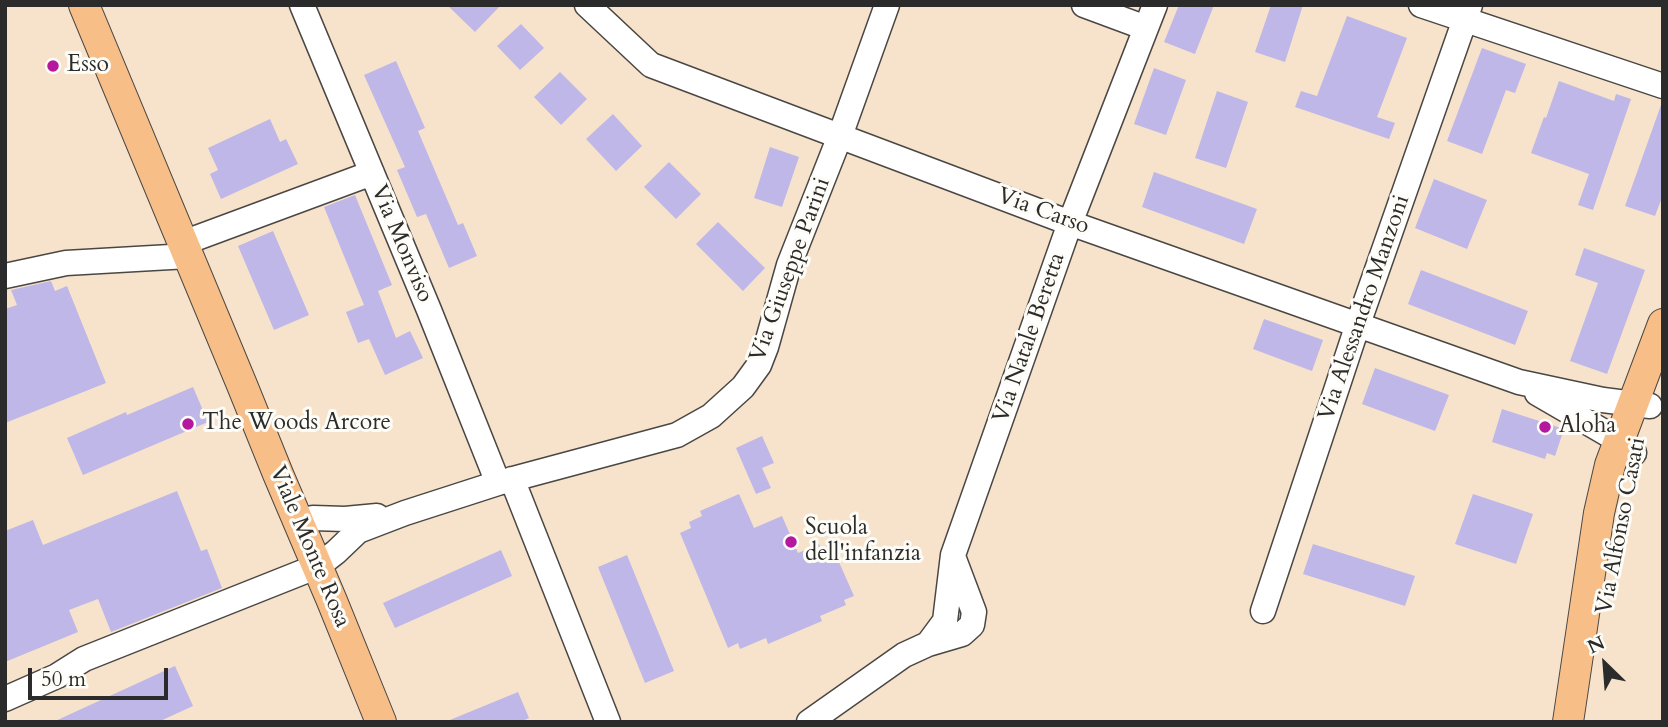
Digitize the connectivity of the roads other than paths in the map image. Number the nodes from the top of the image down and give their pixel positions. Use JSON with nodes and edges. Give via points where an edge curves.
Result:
{"nodes":[{"id":1,"x":84,"y":5,"type":"edge"},
{"id":2,"x":302,"y":5,"type":"edge"},
{"id":3,"x":587,"y":5,"type":"edge"},
{"id":4,"x":887,"y":5,"type":"edge"},
{"id":5,"x":1084,"y":5,"type":"edge"},
{"id":6,"x":1155,"y":5,"type":"edge"},
{"id":7,"x":1421,"y":5,"type":"edge"},
{"id":8,"x":1468,"y":13,"type":"edge"},
{"id":9,"x":1146,"y":28,"type":"junction"},
{"id":10,"x":1663,"y":86,"type":"edge"},
{"id":11,"x":840,"y":136,"type":"junction"},
{"id":12,"x":372,"y":173,"type":"junction"},
{"id":13,"x":1070,"y":223,"type":"junction"},
{"id":14,"x":185,"y":249,"type":"junction"},
{"id":15,"x":5,"y":276,"type":"edge"},
{"id":16,"x":1358,"y":324,"type":"junction"},
{"id":17,"x":1663,"y":324,"type":"edge"},
{"id":18,"x":1663,"y":376,"type":"edge"},
{"id":19,"x":1519,"y":382,"type":"junction"},
{"id":20,"x":1641,"y":405,"type":"junction"},
{"id":21,"x":1626,"y":447,"type":"junction"},
{"id":22,"x":505,"y":481,"type":"junction"},
{"id":23,"x":405,"y":513,"type":"junction"},
{"id":24,"x":298,"y":521,"type":"junction"},
{"id":25,"x":318,"y":566,"type":"junction"},
{"id":26,"x":1263,"y":611,"type":"dead end"},
{"id":27,"x":5,"y":699,"type":"edge"},
{"id":28,"x":381,"y":722,"type":"edge"},
{"id":29,"x":608,"y":722,"type":"edge"},
{"id":30,"x":809,"y":722,"type":"edge"},
{"id":31,"x":1568,"y":722,"type":"edge"},
{"id":32,"x":1589,"y":722,"type":"edge"}],
"edges":[{"from":1,"to":14,"type":"main road","name":"Viale Monte Rosa"},
{"from":2,"to":12,"type":"street","name":"Via Monviso"},
{"from":3,"to":11,"type":"street","name":"Via Carso","via":[[651,65]]},
{"from":4,"to":11,"type":"street","name":"Via Giuseppe Parini"},
{"from":5,"to":9,"type":"street"},
{"from":6,"to":9,"type":"street","name":"Via Natale Beretta"},
{"from":7,"to":8,"type":"street"},
{"from":8,"to":10,"type":"street"},
{"from":8,"to":16,"type":"street","name":"Via Alessandro Manzoni"},
{"from":9,"to":13,"type":"street","name":"Via Natale Beretta"},
{"from":11,"to":13,"type":"street","name":"Via Carso"},
{"from":11,"to":22,"type":"street","name":"Via Giuseppe Parini","via":[[789,265],[766,347],[743,387],[711,416],[677,435]]},
{"from":12,"to":14,"type":"street"},
{"from":12,"to":22,"type":"street","name":"Via Monviso"},
{"from":13,"to":16,"type":"street","name":"Via Carso"},
{"from":13,"to":30,"type":"street","name":"Via Natale Beretta","via":[[953,555],[945,621],[928,644],[904,654]]},
{"from":14,"to":15,"type":"street","via":[[66,263]]},
{"from":14,"to":24,"type":"main road","name":"Viale Monte Rosa"},
{"from":16,"to":19,"type":"street","name":"Via Carso"},
{"from":16,"to":26,"type":"street","name":"Via Alessandro Manzoni"},
{"from":17,"to":20,"type":"main road","name":"Via Alfonso Casati"},
{"from":18,"to":20,"type":"main road","name":"Via Alfonso Casati"},
{"from":19,"to":20,"type":"street","name":"Via Carso"},
{"from":19,"to":21,"type":"street","name":"Via Carso"},
{"from":20,"to":21,"type":"main road","name":"Via Alfonso Casati"},
{"from":21,"to":31,"type":"main road","name":"Via Alfonso Casati","via":[[1610,465],[1599,513]]},
{"from":21,"to":32,"type":"main road","name":"Via Alfonso Casati"},
{"from":22,"to":23,"type":"street","name":"Via Giuseppe Parini"},
{"from":22,"to":29,"type":"street","name":"Via Monviso"},
{"from":23,"to":24,"type":"street","name":"Via Giuseppe Parini"},
{"from":23,"to":25,"type":"street","name":"Via Giuseppe Parini","via":[[358,531]]},
{"from":24,"to":25,"type":"main road","name":"Viale Monte Rosa"},
{"from":25,"to":27,"type":"street","name":"Via Giuseppe Parini","via":[[84,659]]},
{"from":25,"to":28,"type":"main road","name":"Viale Monte Rosa"}]}
